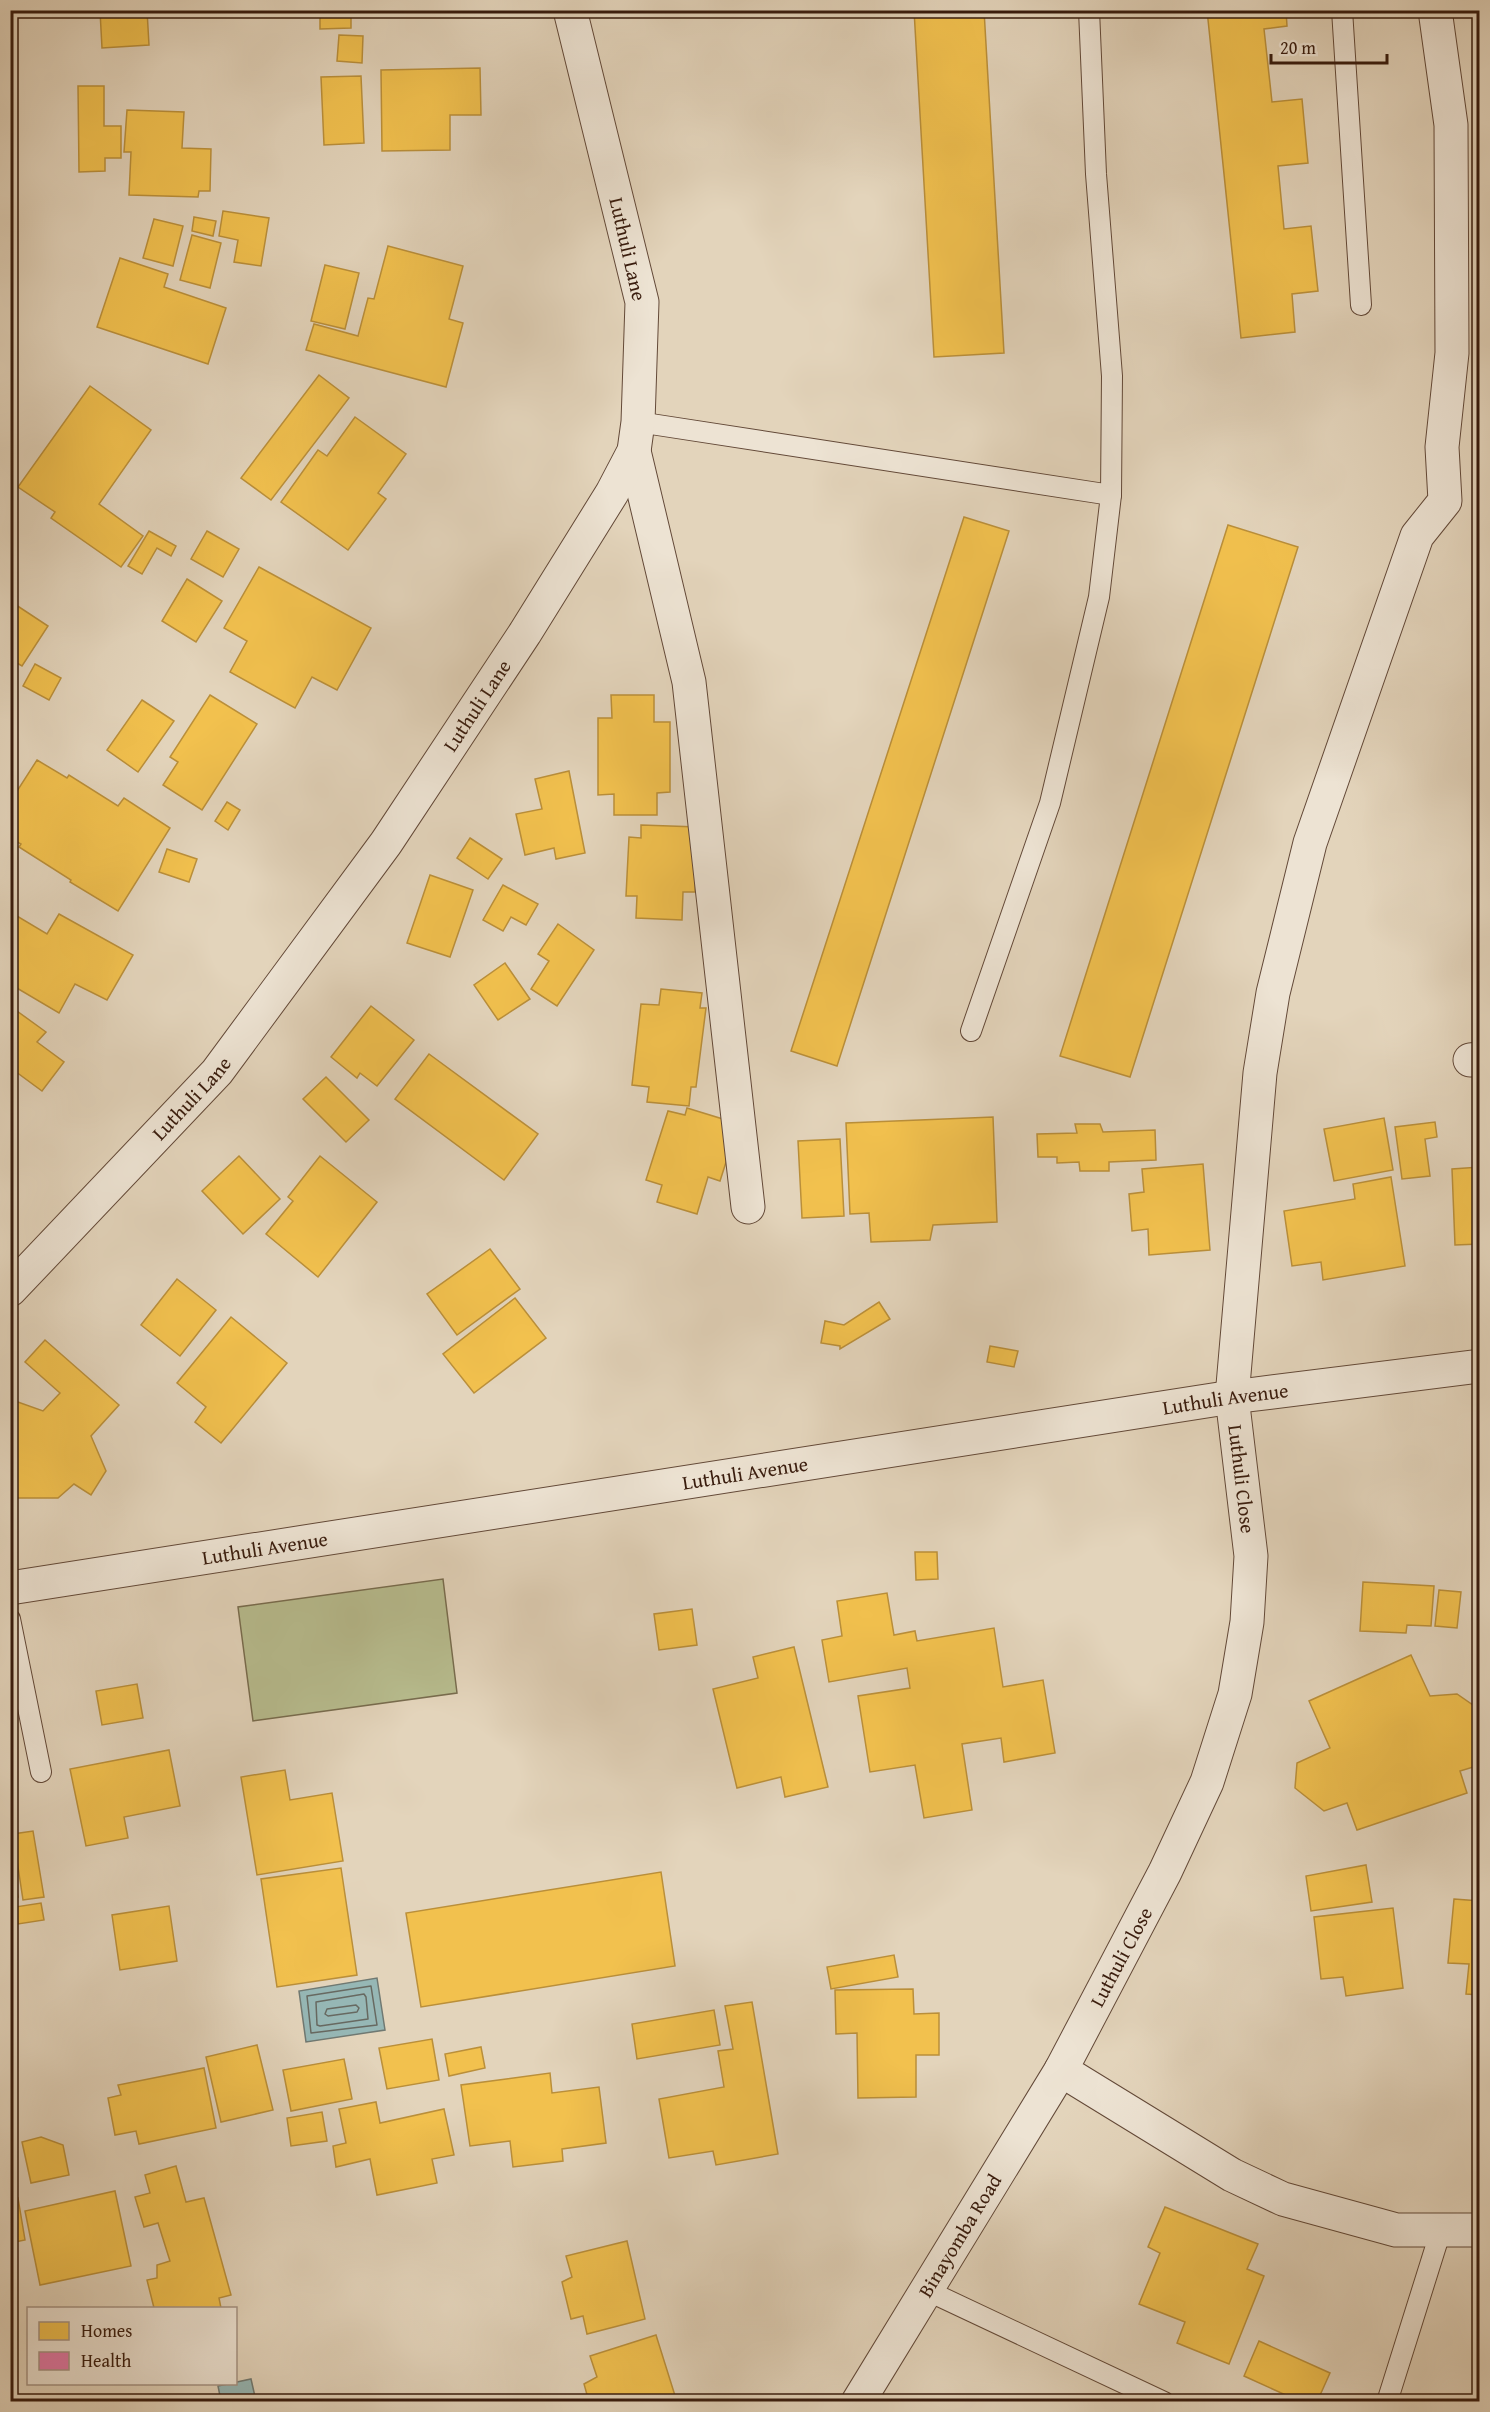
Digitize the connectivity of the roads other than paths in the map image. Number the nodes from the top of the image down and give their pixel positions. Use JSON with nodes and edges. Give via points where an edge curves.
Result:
{"nodes":[{"id":1,"x":570,"y":10,"type":"edge"},
{"id":2,"x":1089,"y":10,"type":"edge"},
{"id":3,"x":1342,"y":10,"type":"edge"},
{"id":4,"x":1435,"y":10,"type":"edge"},
{"id":5,"x":1361,"y":305,"type":"dead end"},
{"id":6,"x":636,"y":436,"type":"junction"},
{"id":7,"x":1111,"y":495,"type":"junction"},
{"id":8,"x":971,"y":1031,"type":"dead end"},
{"id":9,"x":748,"y":1207,"type":"dead end"},
{"id":10,"x":10,"y":1290,"type":"edge"},
{"id":11,"x":1479,"y":1366,"type":"edge"},
{"id":12,"x":1232,"y":1397,"type":"junction"},
{"id":13,"x":10,"y":1588,"type":"edge"},
{"id":14,"x":10,"y":1619,"type":"edge"},
{"id":15,"x":41,"y":1772,"type":"dead end"},
{"id":16,"x":1061,"y":2070,"type":"junction"},
{"id":17,"x":1441,"y":2230,"type":"junction"},
{"id":18,"x":1479,"y":2230,"type":"edge"},
{"id":19,"x":926,"y":2290,"type":"junction"},
{"id":20,"x":865,"y":2399,"type":"edge"},
{"id":21,"x":1164,"y":2402,"type":"edge"},
{"id":22,"x":1387,"y":2402,"type":"edge"}],
"edges":[{"from":1,"to":6,"type":"street","name":"Luthuli Lane","via":[[642,302]]},
{"from":2,"to":7,"type":"lane","via":[[1096,174],[1112,376]]},
{"from":3,"to":5,"type":"lane"},
{"from":4,"to":12,"type":"street","name":"Luthuli Close","via":[[1451,125],[1452,353],[1442,447],[1445,501],[1417,536],[1311,843],[1272,993],[1252,1150]]},
{"from":6,"to":7,"type":"lane"},
{"from":6,"to":9,"type":"street","via":[[689,682]]},
{"from":6,"to":10,"type":"street","name":"Luthuli Lane","via":[[612,493],[386,843],[217,1072]]},
{"from":7,"to":8,"type":"lane","via":[[1099,597],[1050,803]]},
{"from":11,"to":12,"type":"street","name":"Luthuli Avenue"},
{"from":12,"to":13,"type":"street","name":"Luthuli Avenue"},
{"from":12,"to":16,"type":"street","name":"Luthuli Close","via":[[1251,1556],[1247,1622],[1235,1694],[1208,1782]]},
{"from":14,"to":15,"type":"lane"},
{"from":16,"to":17,"type":"street","via":[[1232,2175],[1283,2199],[1395,2230]]},
{"from":16,"to":19,"type":"street","name":"Binayomba Road"},
{"from":17,"to":18,"type":"street"},
{"from":17,"to":22,"type":"lane"},
{"from":19,"to":20,"type":"street","name":"Binayomba Road"},
{"from":19,"to":21,"type":"lane"}]}
